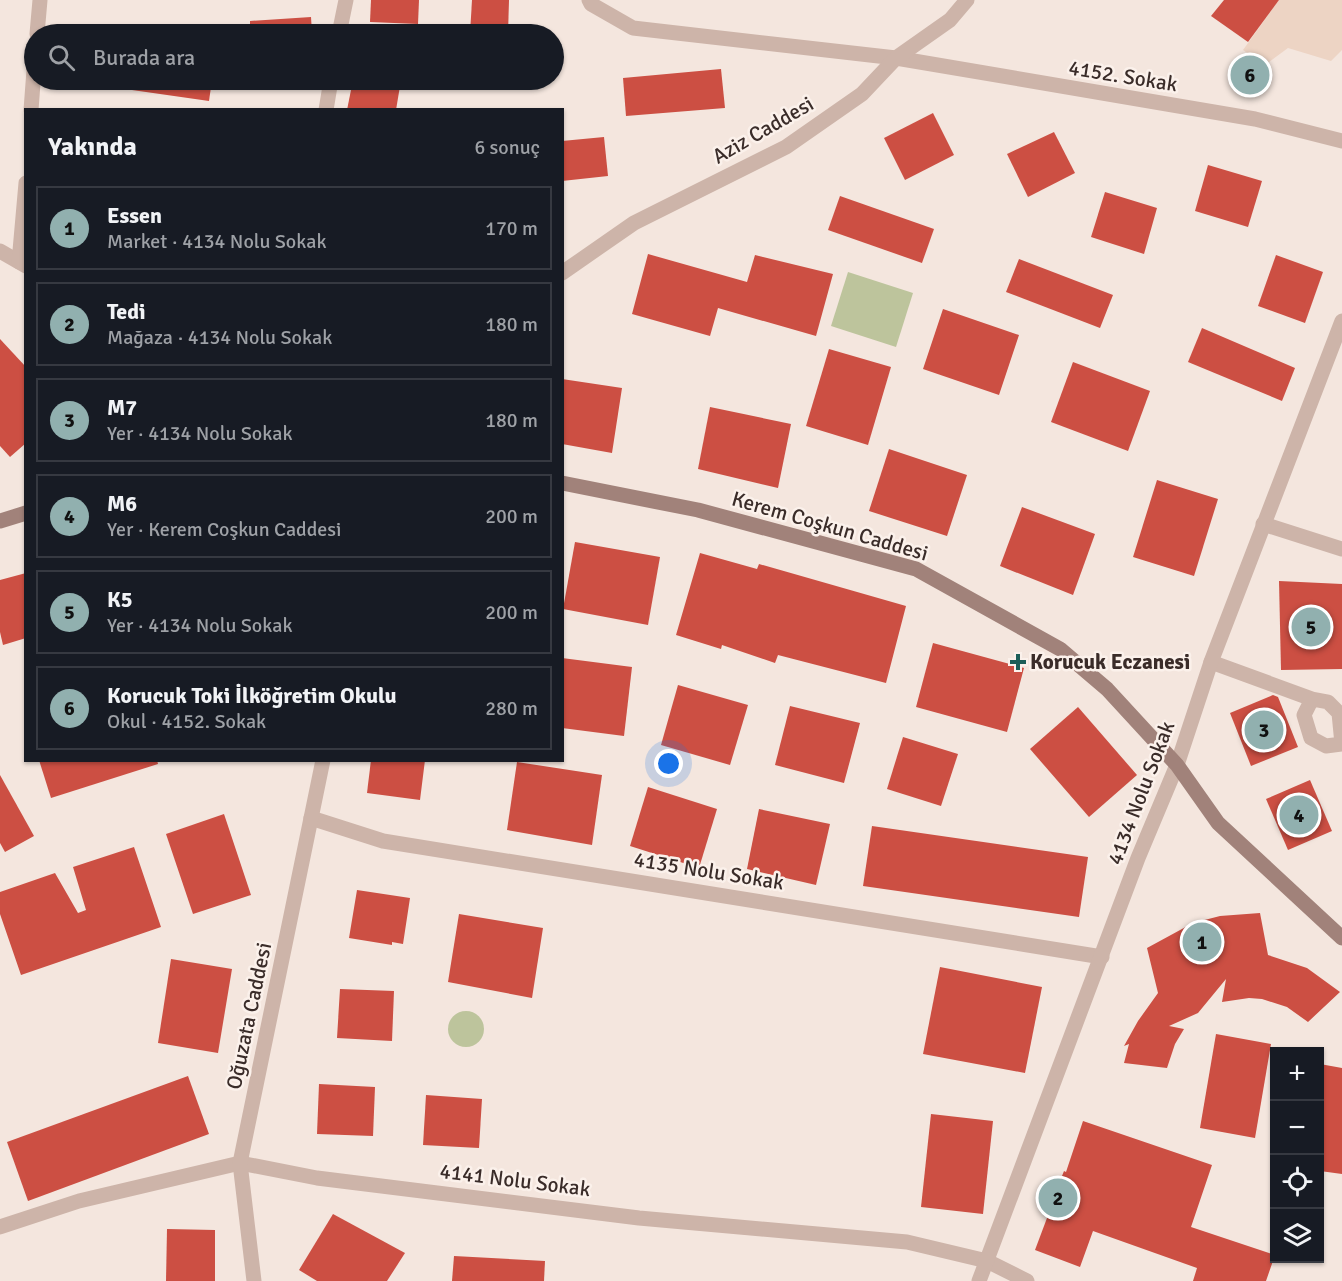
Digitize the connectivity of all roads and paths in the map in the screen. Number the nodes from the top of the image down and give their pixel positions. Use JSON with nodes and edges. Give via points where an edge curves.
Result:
{"nodes":[{"id":1,"x":40,"y":0,"type":"edge"},
{"id":2,"x":346,"y":0,"type":"edge"},
{"id":3,"x":967,"y":0,"type":"edge"},
{"id":4,"x":592,"y":1,"type":"edge"},
{"id":5,"x":38,"y":24,"type":"edge"},
{"id":6,"x":341,"y":24,"type":"edge"},
{"id":7,"x":896,"y":58,"type":"junction"},
{"id":8,"x":32,"y":90,"type":"edge"},
{"id":9,"x":329,"y":90,"type":"edge"},
{"id":10,"x":31,"y":108,"type":"edge"},
{"id":11,"x":326,"y":108,"type":"edge"},
{"id":12,"x":1342,"y":141,"type":"edge"},
{"id":13,"x":24,"y":224,"type":"edge"},
{"id":14,"x":0,"y":251,"type":"edge"},
{"id":15,"x":22,"y":264,"type":"edge"},
{"id":16,"x":564,"y":272,"type":"edge"},
{"id":17,"x":1342,"y":321,"type":"edge"},
{"id":18,"x":564,"y":483,"type":"edge"},
{"id":19,"x":24,"y":514,"type":"edge"},
{"id":20,"x":0,"y":521,"type":"edge"},
{"id":21,"x":1263,"y":524,"type":"junction"},
{"id":22,"x":1342,"y":549,"type":"edge"},
{"id":23,"x":1211,"y":662,"type":"junction"},
{"id":24,"x":1312,"y":699,"type":"junction"},
{"id":25,"x":1342,"y":744,"type":"edge"},
{"id":26,"x":323,"y":762,"type":"edge"},
{"id":27,"x":1177,"y":765,"type":"junction"},
{"id":28,"x":311,"y":818,"type":"junction"},
{"id":29,"x":1342,"y":938,"type":"edge"},
{"id":30,"x":1102,"y":957,"type":"junction"},
{"id":31,"x":240,"y":1163,"type":"junction"},
{"id":32,"x":0,"y":1227,"type":"edge"},
{"id":33,"x":987,"y":1261,"type":"junction"},
{"id":34,"x":254,"y":1281,"type":"edge"},
{"id":35,"x":979,"y":1281,"type":"edge"},
{"id":36,"x":1027,"y":1281,"type":"edge"}],
"edges":[{"from":1,"to":5,"type":"street"},
{"from":2,"to":6,"type":"street"},
{"from":3,"to":7,"type":"street","name":"Aziz Caddesi","via":[[951,20]]},
{"from":4,"to":7,"type":"street","name":"4152. Sokak","via":[[633,28]]},
{"from":7,"to":12,"type":"street","name":"4152. Sokak","via":[[1255,119]]},
{"from":7,"to":16,"type":"street","name":"Aziz Caddesi","via":[[862,94],[786,147],[634,223]]},
{"from":8,"to":10,"type":"street"},
{"from":9,"to":11,"type":"street"},
{"from":13,"to":15,"type":"street"},
{"from":14,"to":15,"type":"street"},
{"from":17,"to":21,"type":"street","name":"4134 Nolu Sokak"},
{"from":18,"to":27,"type":"street","name":"Kerem Coşkun Caddesi","via":[[698,510],[916,569],[1060,649],[1107,688]]},
{"from":19,"to":20,"type":"street"},
{"from":21,"to":22,"type":"street"},
{"from":21,"to":23,"type":"street","name":"4134 Nolu Sokak"},
{"from":23,"to":24,"type":"street"},
{"from":23,"to":27,"type":"street","name":"4134 Nolu Sokak"},
{"from":24,"to":25,"type":"street","via":[[1328,702],[1339,713]]},
{"from":24,"to":25,"type":"street","via":[[1304,715],[1311,738],[1326,746]]},
{"from":26,"to":28,"type":"street","name":"Oğuzata Caddesi"},
{"from":27,"to":29,"type":"street","name":"Kerem Coşkun Caddesi","via":[[1218,823]]},
{"from":27,"to":30,"type":"street","name":"4134 Nolu Sokak"},
{"from":28,"to":30,"type":"street","name":"4135 Nolu Sokak","via":[[383,841]]},
{"from":28,"to":31,"type":"street","name":"Oğuzata Caddesi"},
{"from":30,"to":33,"type":"street","name":"4134 Nolu Sokak"},
{"from":31,"to":32,"type":"street","name":"4141 Nolu Sokak","via":[[79,1201]]},
{"from":31,"to":33,"type":"street","name":"4141 Nolu Sokak","via":[[317,1178],[639,1218],[907,1242]]},
{"from":31,"to":34,"type":"street","name":"Oğuzata Caddesi"},
{"from":33,"to":35,"type":"street","name":"4134 Nolu Sokak"},
{"from":33,"to":36,"type":"street","name":"4141 Nolu Sokak"}]}
